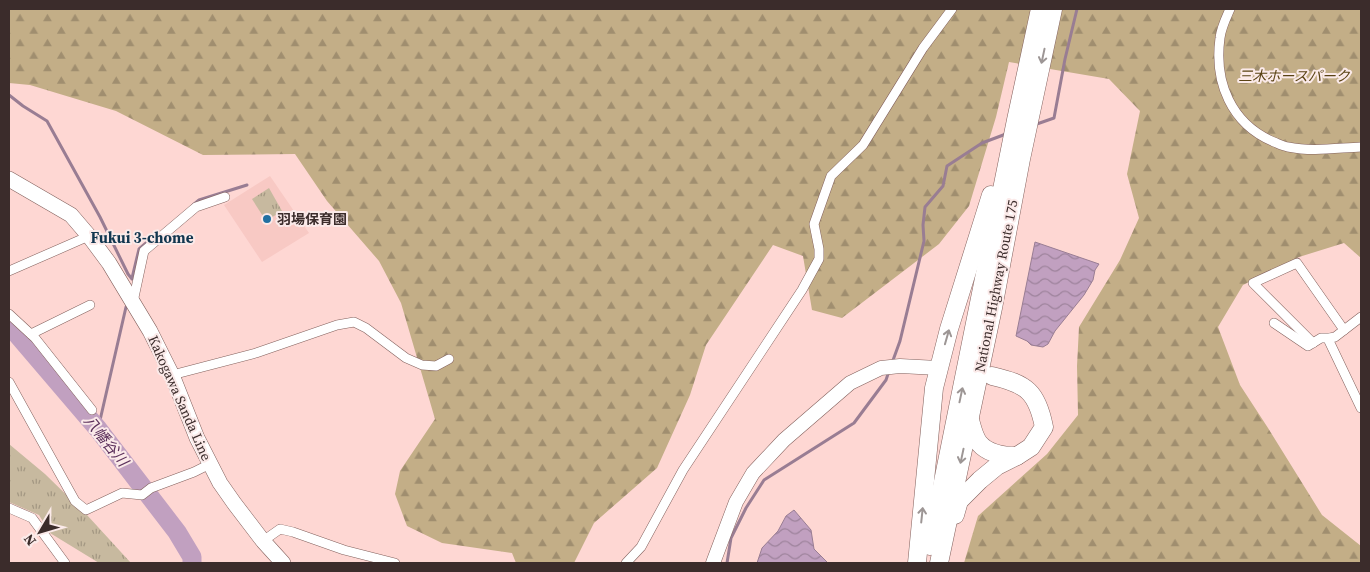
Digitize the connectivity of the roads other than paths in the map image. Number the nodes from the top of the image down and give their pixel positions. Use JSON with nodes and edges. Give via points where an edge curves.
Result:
{"nodes":[{"id":1,"x":952,"y":9,"type":"edge"},
{"id":2,"x":1040,"y":9,"type":"edge"},
{"id":3,"x":1053,"y":9,"type":"edge"},
{"id":4,"x":1230,"y":9,"type":"edge"},
{"id":5,"x":1016,"y":120,"type":"junction"},
{"id":6,"x":1361,"y":147,"type":"edge"},
{"id":7,"x":9,"y":179,"type":"edge"},
{"id":8,"x":225,"y":197,"type":"dead end"},
{"id":9,"x":89,"y":236,"type":"junction"},
{"id":10,"x":9,"y":270,"type":"edge"},
{"id":11,"x":133,"y":303,"type":"junction"},
{"id":12,"x":90,"y":305,"type":"dead end"},
{"id":13,"x":9,"y":314,"type":"edge"},
{"id":14,"x":1361,"y":317,"type":"edge"},
{"id":15,"x":1274,"y":323,"type":"dead end"},
{"id":16,"x":1344,"y":330,"type":"junction"},
{"id":17,"x":31,"y":334,"type":"junction"},
{"id":18,"x":1330,"y":338,"type":"junction"},
{"id":19,"x":1313,"y":343,"type":"junction"},
{"id":20,"x":449,"y":359,"type":"dead end"},
{"id":21,"x":938,"y":368,"type":"junction"},
{"id":22,"x":956,"y":370,"type":"dead end"},
{"id":23,"x":172,"y":375,"type":"junction"},
{"id":24,"x":992,"y":376,"type":"dead end"},
{"id":25,"x":9,"y":382,"type":"edge"},
{"id":26,"x":1361,"y":408,"type":"edge"},
{"id":27,"x":92,"y":410,"type":"dead end"},
{"id":28,"x":970,"y":419,"type":"junction"},
{"id":29,"x":1017,"y":456,"type":"junction"},
{"id":30,"x":210,"y":464,"type":"junction"},
{"id":31,"x":9,"y":508,"type":"edge"},
{"id":32,"x":263,"y":541,"type":"junction"},
{"id":33,"x":66,"y":563,"type":"edge"},
{"id":34,"x":282,"y":563,"type":"edge"},
{"id":35,"x":395,"y":563,"type":"edge"},
{"id":36,"x":626,"y":563,"type":"edge"},
{"id":37,"x":713,"y":563,"type":"edge"},
{"id":38,"x":916,"y":563,"type":"edge"},
{"id":39,"x":927,"y":563,"type":"edge"},
{"id":40,"x":939,"y":563,"type":"edge"}],
"edges":[{"from":1,"to":36,"type":"street","via":[[923,48],[863,144],[832,176],[814,224],[819,259],[802,290],[683,470],[641,547]]},
{"from":2,"to":5,"type":"highway","name":"National Highway Route 175"},
{"from":3,"to":28,"type":"highway","name":"National Highway Route 175","one_way":true},
{"from":4,"to":6,"type":"street","via":[[1220,36],[1222,85],[1230,105],[1244,123],[1263,137],[1286,147],[1308,150]]},
{"from":21,"to":5,"type":"highway","one_way":true,"via":[[1002,156]]},
{"from":39,"to":5,"type":"highway","name":"National Highway Route 175","one_way":true},
{"from":7,"to":9,"type":"main road","name":"Kakogawa Sanda Line","via":[[71,215]]},
{"from":8,"to":11,"type":"street","via":[[196,207],[144,251]]},
{"from":9,"to":10,"type":"street"},
{"from":9,"to":11,"type":"main road","name":"Kakogawa Sanda Line"},
{"from":11,"to":23,"type":"main road","name":"Kakogawa Sanda Line"},
{"from":12,"to":17,"type":"street"},
{"from":13,"to":17,"type":"street"},
{"from":14,"to":16,"type":"street"},
{"from":15,"to":19,"type":"street","via":[[1308,346]]},
{"from":16,"to":18,"type":"street"},
{"from":16,"to":19,"type":"street","via":[[1297,263],[1253,283]]},
{"from":17,"to":27,"type":"street"},
{"from":18,"to":19,"type":"street","via":[[1321,338]]},
{"from":18,"to":26,"type":"street"},
{"from":20,"to":23,"type":"street","via":[[436,366],[422,365],[406,358],[354,322]]},
{"from":21,"to":22,"type":"highway"},
{"from":21,"to":37,"type":"street","via":[[881,368],[850,383],[784,440],[753,473],[736,502]]},
{"from":38,"to":21,"type":"highway","one_way":true},
{"from":23,"to":30,"type":"main road","name":"Kakogawa Sanda Line"},
{"from":24,"to":29,"type":"highway","via":[[1030,391],[1040,410],[1044,427],[1031,447]]},
{"from":25,"to":30,"type":"street","via":[[75,501],[86,510],[122,493],[142,495],[151,488]]},
{"from":28,"to":29,"type":"highway","via":[[978,442],[1003,456]]},
{"from":28,"to":40,"type":"highway","name":"National Highway Route 175","one_way":true},
{"from":29,"to":40,"type":"highway","via":[[998,466],[959,501]]},
{"from":30,"to":32,"type":"main road","name":"Kakogawa Sanda Line"},
{"from":31,"to":33,"type":"street","via":[[32,518]]},
{"from":32,"to":34,"type":"main road","name":"Kakogawa Sanda Line"},
{"from":32,"to":35,"type":"street","via":[[280,528]]}]}
